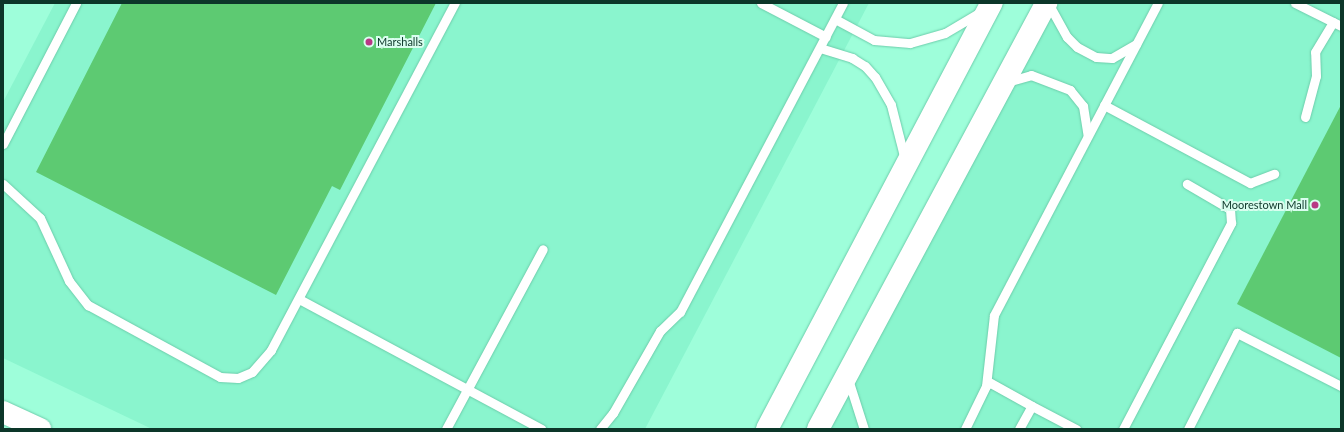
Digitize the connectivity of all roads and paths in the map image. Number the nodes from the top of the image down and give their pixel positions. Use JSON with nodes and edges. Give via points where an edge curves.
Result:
{"nodes":[{"id":1,"x":76,"y":3,"type":"edge"},
{"id":2,"x":455,"y":3,"type":"edge"},
{"id":3,"x":761,"y":3,"type":"edge"},
{"id":4,"x":844,"y":3,"type":"edge"},
{"id":5,"x":1047,"y":3,"type":"edge"},
{"id":6,"x":1158,"y":3,"type":"edge"},
{"id":7,"x":1295,"y":3,"type":"edge"},
{"id":8,"x":991,"y":5,"type":"edge"},
{"id":9,"x":835,"y":20,"type":"junction"},
{"id":10,"x":1337,"y":24,"type":"edge"},
{"id":11,"x":826,"y":37,"type":"junction"},
{"id":12,"x":1136,"y":44,"type":"junction"},
{"id":13,"x":820,"y":48,"type":"junction"},
{"id":14,"x":1005,"y":82,"type":"junction"},
{"id":15,"x":1104,"y":105,"type":"junction"},
{"id":16,"x":1305,"y":116,"type":"dead end"},
{"id":17,"x":1088,"y":136,"type":"junction"},
{"id":18,"x":3,"y":144,"type":"edge"},
{"id":19,"x":906,"y":166,"type":"junction"},
{"id":20,"x":1274,"y":174,"type":"dead end"},
{"id":21,"x":3,"y":184,"type":"edge"},
{"id":22,"x":1187,"y":184,"type":"dead end"},
{"id":23,"x":543,"y":249,"type":"dead end"},
{"id":24,"x":299,"y":299,"type":"junction"},
{"id":25,"x":847,"y":376,"type":"junction"},
{"id":26,"x":987,"y":381,"type":"junction"},
{"id":27,"x":1341,"y":386,"type":"edge"},
{"id":28,"x":468,"y":388,"type":"junction"},
{"id":29,"x":1032,"y":406,"type":"junction"},
{"id":30,"x":3,"y":412,"type":"edge"},
{"id":31,"x":40,"y":429,"type":"edge"},
{"id":32,"x":446,"y":429,"type":"edge"},
{"id":33,"x":541,"y":429,"type":"edge"},
{"id":34,"x":600,"y":429,"type":"edge"},
{"id":35,"x":768,"y":429,"type":"edge"},
{"id":36,"x":818,"y":429,"type":"edge"},
{"id":37,"x":864,"y":429,"type":"edge"},
{"id":38,"x":964,"y":429,"type":"edge"},
{"id":39,"x":1019,"y":429,"type":"edge"},
{"id":40,"x":1076,"y":429,"type":"edge"},
{"id":41,"x":1123,"y":429,"type":"edge"},
{"id":42,"x":1188,"y":429,"type":"edge"}],
"edges":[{"from":1,"to":18,"type":"lane"},
{"from":2,"to":24,"type":"lane"},
{"from":3,"to":11,"type":"lane"},
{"from":4,"to":9,"type":"lane"},
{"from":5,"to":12,"type":"lane","via":[[1067,37],[1077,47],[1096,57],[1112,58]]},
{"from":5,"to":14,"type":"main road"},
{"from":6,"to":12,"type":"lane"},
{"from":7,"to":10,"type":"lane"},
{"from":8,"to":9,"type":"lane","via":[[945,33],[910,43],[874,40]]},
{"from":8,"to":19,"type":"main road"},
{"from":9,"to":11,"type":"lane"},
{"from":10,"to":16,"type":"lane","via":[[1315,52],[1316,76]]},
{"from":11,"to":13,"type":"lane"},
{"from":12,"to":15,"type":"lane"},
{"from":13,"to":19,"type":"lane","via":[[852,58],[875,76],[884,89],[896,119]]},
{"from":13,"to":34,"type":"lane","via":[[680,312],[660,330],[613,413]]},
{"from":14,"to":17,"type":"lane","via":[[1031,75],[1070,90],[1083,106]]},
{"from":14,"to":25,"type":"main road"},
{"from":15,"to":17,"type":"lane"},
{"from":15,"to":20,"type":"lane","via":[[1250,183]]},
{"from":17,"to":26,"type":"lane","via":[[994,315]]},
{"from":19,"to":35,"type":"main road"},
{"from":21,"to":24,"type":"lane","via":[[10,187],[40,218],[68,281],[88,305],[220,377],[238,378],[252,372],[272,350]]},
{"from":22,"to":41,"type":"lane","via":[[1230,209],[1231,223]]},
{"from":23,"to":28,"type":"lane"},
{"from":24,"to":28,"type":"lane"},
{"from":25,"to":36,"type":"main road"},
{"from":25,"to":37,"type":"lane"},
{"from":26,"to":29,"type":"lane"},
{"from":26,"to":38,"type":"lane"},
{"from":27,"to":42,"type":"lane","via":[[1238,333]]},
{"from":28,"to":32,"type":"lane"},
{"from":28,"to":33,"type":"lane"},
{"from":29,"to":39,"type":"lane"},
{"from":29,"to":40,"type":"lane"},
{"from":30,"to":31,"type":"main road"}]}
